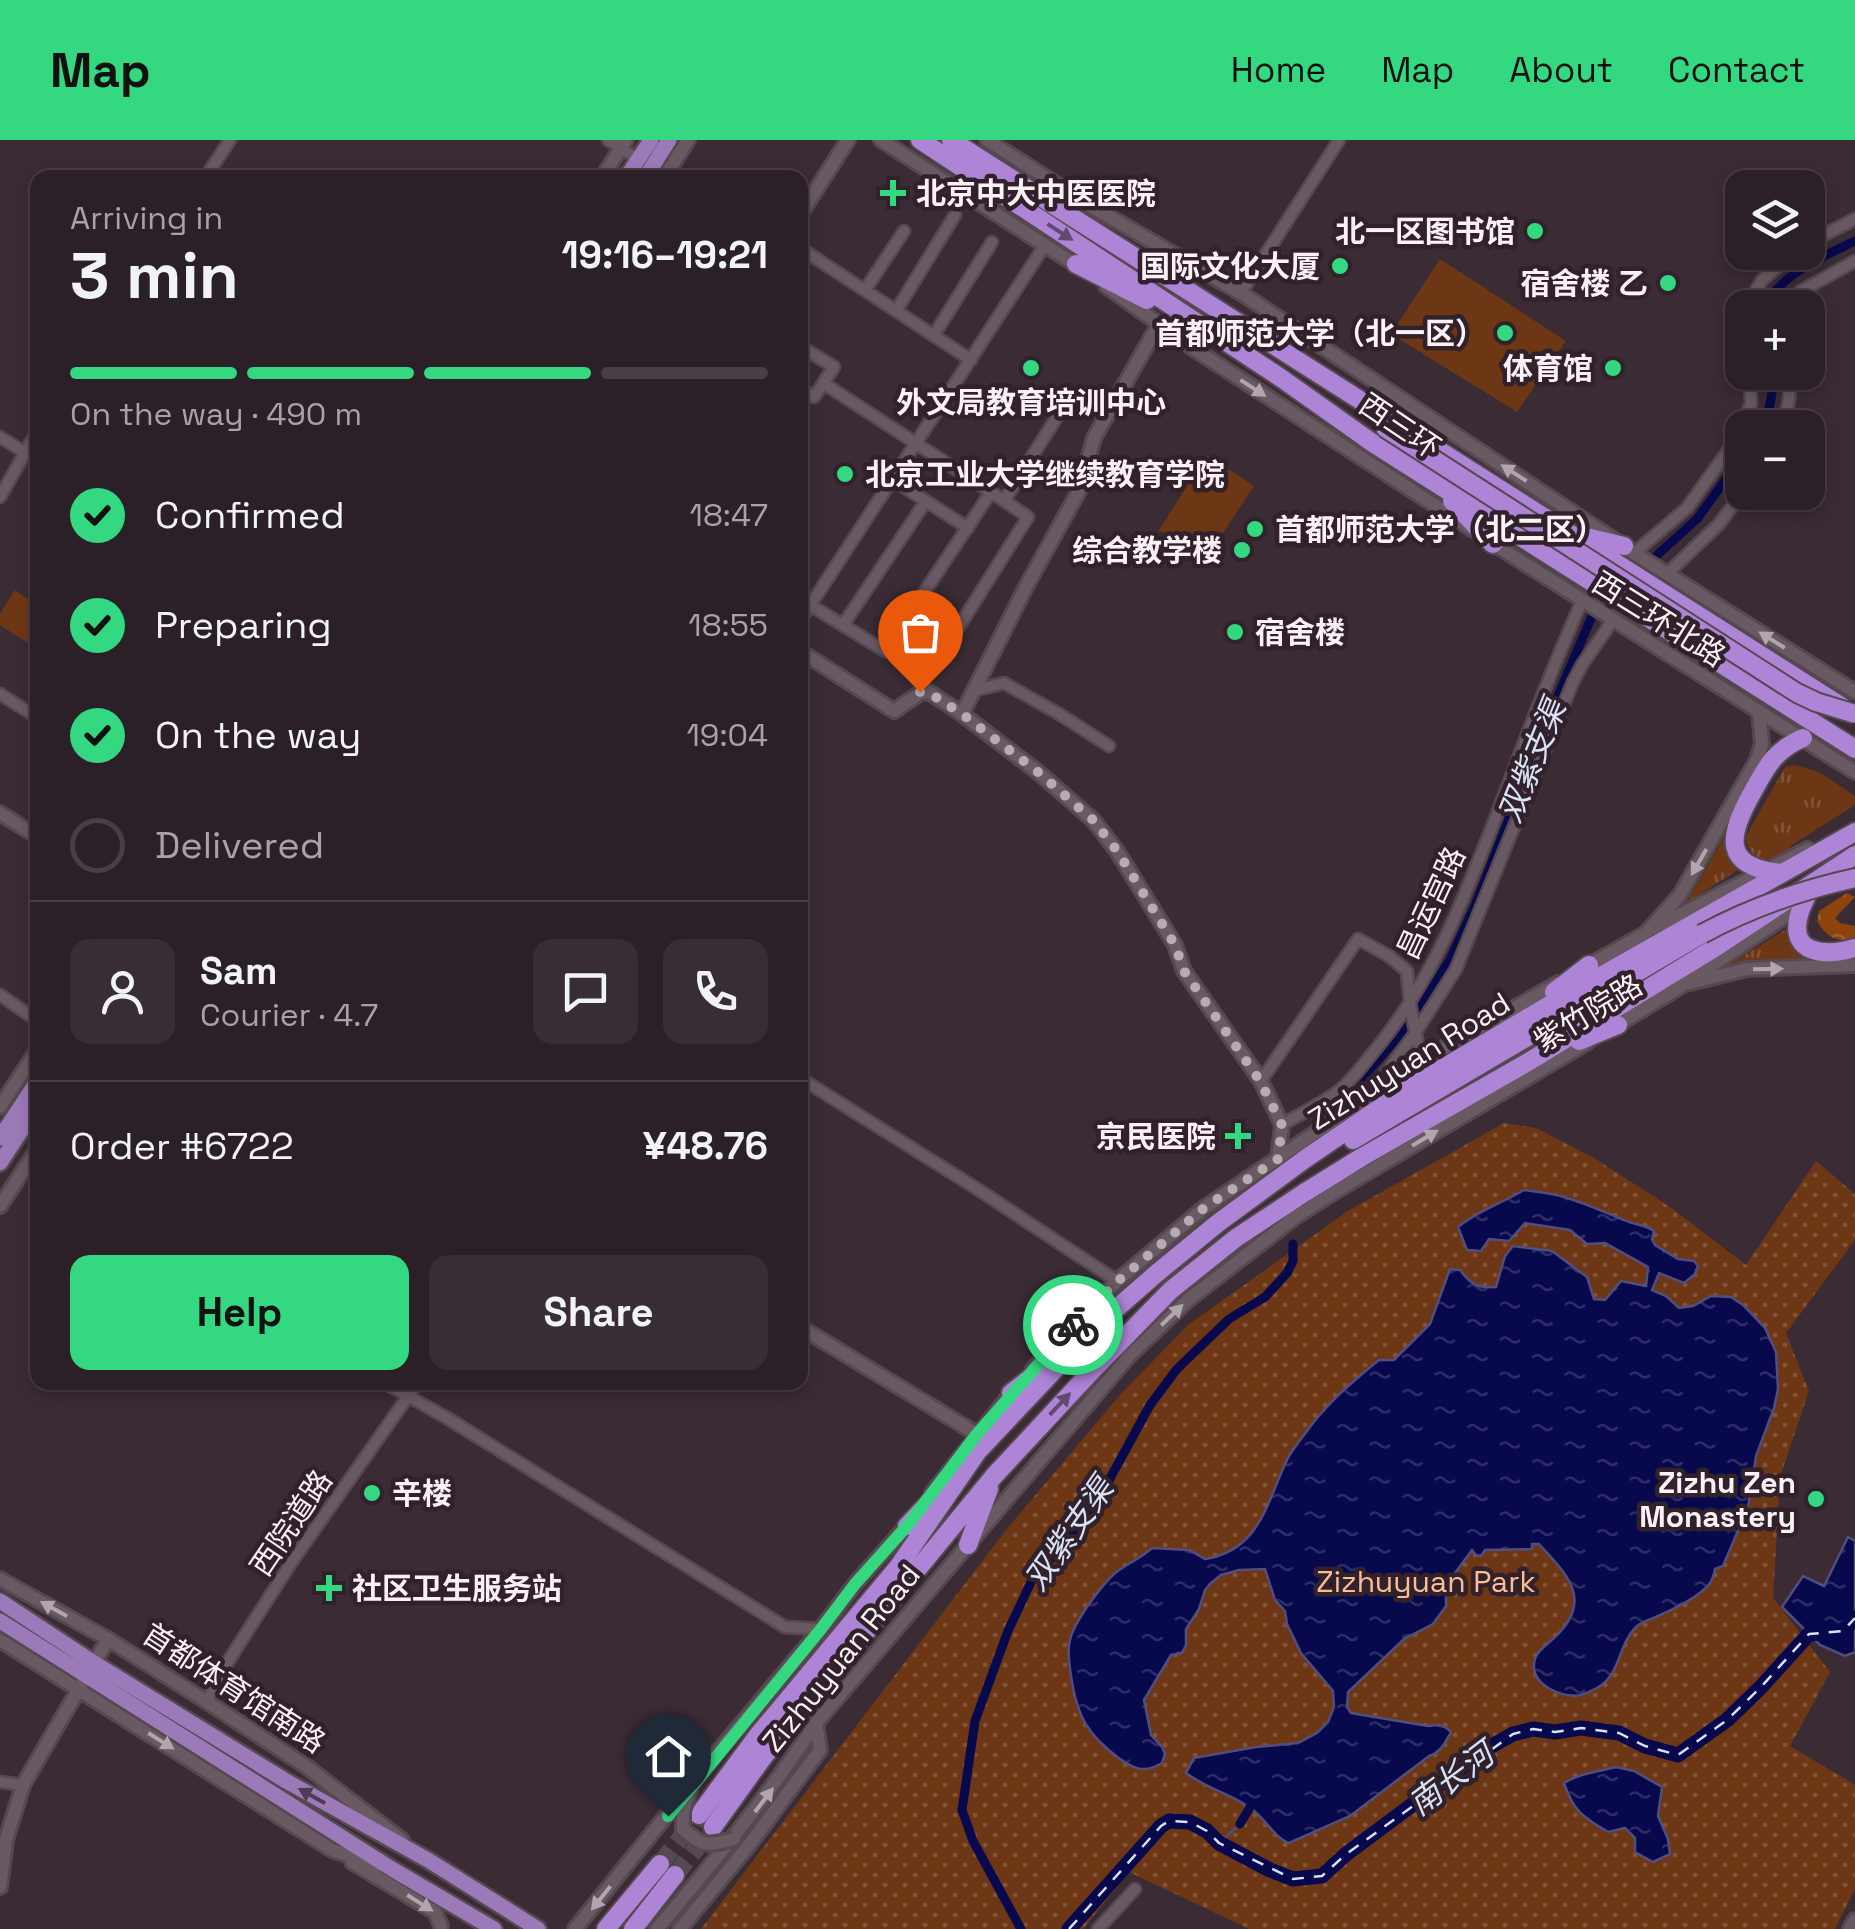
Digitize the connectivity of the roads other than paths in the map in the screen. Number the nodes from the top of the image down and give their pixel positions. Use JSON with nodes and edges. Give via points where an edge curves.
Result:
{"nodes":[{"id":1,"x":230,"y":140,"type":"edge"},
{"id":2,"x":608,"y":140,"type":"edge"},
{"id":3,"x":669,"y":140,"type":"edge"},
{"id":4,"x":688,"y":140,"type":"edge"},
{"id":5,"x":848,"y":140,"type":"edge"},
{"id":6,"x":881,"y":140,"type":"edge"},
{"id":7,"x":920,"y":140,"type":"edge"},
{"id":8,"x":951,"y":140,"type":"edge"},
{"id":9,"x":987,"y":140,"type":"edge"},
{"id":10,"x":1339,"y":140,"type":"edge"},
{"id":11,"x":624,"y":144,"type":"edge"},
{"id":12,"x":644,"y":146,"type":"edge"},
{"id":13,"x":210,"y":170,"type":"edge"},
{"id":14,"x":607,"y":170,"type":"edge"},
{"id":15,"x":630,"y":170,"type":"edge"},
{"id":16,"x":649,"y":170,"type":"edge"},
{"id":17,"x":669,"y":170,"type":"edge"},
{"id":18,"x":808,"y":202,"type":"edge"},
{"id":19,"x":956,"y":216,"type":"dead end"},
{"id":20,"x":1855,"y":219,"type":"edge"},
{"id":21,"x":904,"y":230,"type":"dead end"},
{"id":22,"x":1825,"y":234,"type":"edge"},
{"id":23,"x":992,"y":242,"type":"dead end"},
{"id":24,"x":1045,"y":244,"type":"junction"},
{"id":25,"x":808,"y":253,"type":"edge"},
{"id":26,"x":1855,"y":261,"type":"edge"},
{"id":27,"x":1076,"y":264,"type":"junction"},
{"id":28,"x":1774,"y":270,"type":"edge"},
{"id":29,"x":865,"y":290,"type":"junction"},
{"id":30,"x":1756,"y":290,"type":"edge"},
{"id":31,"x":1805,"y":290,"type":"edge"},
{"id":32,"x":1241,"y":293,"type":"junction"},
{"id":33,"x":896,"y":311,"type":"junction"},
{"id":34,"x":1158,"y":324,"type":"junction"},
{"id":35,"x":934,"y":336,"type":"junction"},
{"id":36,"x":1220,"y":338,"type":"junction"},
{"id":37,"x":808,"y":351,"type":"edge"},
{"id":38,"x":1292,"y":359,"type":"junction"},
{"id":39,"x":971,"y":360,"type":"junction"},
{"id":40,"x":1282,"y":378,"type":"junction"},
{"id":41,"x":823,"y":383,"type":"junction"},
{"id":42,"x":1751,"y":390,"type":"edge"},
{"id":43,"x":808,"y":393,"type":"edge"},
{"id":44,"x":1062,"y":409,"type":"dead end"},
{"id":45,"x":1382,"y":431,"type":"junction"},
{"id":46,"x":0,"y":436,"type":"edge"},
{"id":47,"x":30,"y":443,"type":"edge"},
{"id":48,"x":918,"y":443,"type":"junction"},
{"id":49,"x":24,"y":452,"type":"junction"},
{"id":50,"x":893,"y":480,"type":"junction"},
{"id":51,"x":1430,"y":480,"type":"junction"},
{"id":52,"x":991,"y":492,"type":"junction"},
{"id":53,"x":0,"y":497,"type":"edge"},
{"id":54,"x":926,"y":501,"type":"junction"},
{"id":55,"x":1004,"y":501,"type":"junction"},
{"id":56,"x":1730,"y":510,"type":"edge"},
{"id":57,"x":968,"y":528,"type":"junction"},
{"id":58,"x":1494,"y":544,"type":"junction"},
{"id":59,"x":1626,"y":555,"type":"junction"},
{"id":60,"x":1668,"y":574,"type":"junction"},
{"id":61,"x":1582,"y":601,"type":"junction"},
{"id":62,"x":810,"y":606,"type":"junction"},
{"id":63,"x":808,"y":609,"type":"edge"},
{"id":64,"x":912,"y":611,"type":"junction"},
{"id":65,"x":1612,"y":620,"type":"junction"},
{"id":66,"x":843,"y":625,"type":"junction"},
{"id":67,"x":808,"y":656,"type":"edge"},
{"id":68,"x":972,"y":691,"type":"junction"},
{"id":69,"x":1855,"y":692,"type":"edge"},
{"id":70,"x":0,"y":694,"type":"edge"},
{"id":71,"x":1760,"y":711,"type":"junction"},
{"id":72,"x":30,"y":713,"type":"edge"},
{"id":73,"x":962,"y":714,"type":"junction"},
{"id":74,"x":1855,"y":717,"type":"edge"},
{"id":75,"x":1803,"y":738,"type":"junction"},
{"id":76,"x":1109,"y":746,"type":"dead end"},
{"id":77,"x":1855,"y":749,"type":"edge"},
{"id":78,"x":1855,"y":772,"type":"edge"},
{"id":79,"x":0,"y":813,"type":"edge"},
{"id":80,"x":0,"y":823,"type":"edge"},
{"id":81,"x":1855,"y":823,"type":"edge"},
{"id":82,"x":30,"y":832,"type":"edge"},
{"id":83,"x":1855,"y":832,"type":"edge"},
{"id":84,"x":30,"y":842,"type":"edge"},
{"id":85,"x":1855,"y":855,"type":"edge"},
{"id":86,"x":1774,"y":872,"type":"junction"},
{"id":87,"x":1855,"y":878,"type":"edge"},
{"id":88,"x":1815,"y":880,"type":"junction"},
{"id":89,"x":1803,"y":904,"type":"junction"},
{"id":90,"x":1646,"y":932,"type":"junction"},
{"id":91,"x":1704,"y":938,"type":"junction"},
{"id":92,"x":1855,"y":948,"type":"edge"},
{"id":93,"x":1590,"y":965,"type":"junction"},
{"id":94,"x":1855,"y":965,"type":"edge"},
{"id":95,"x":1683,"y":985,"type":"junction"},
{"id":96,"x":0,"y":994,"type":"edge"},
{"id":97,"x":1409,"y":1003,"type":"junction"},
{"id":98,"x":30,"y":1015,"type":"edge"},
{"id":99,"x":1618,"y":1025,"type":"junction"},
{"id":100,"x":1505,"y":1032,"type":"junction"},
{"id":101,"x":1414,"y":1035,"type":"junction"},
{"id":102,"x":1422,"y":1060,"type":"junction"},
{"id":103,"x":30,"y":1061,"type":"edge"},
{"id":104,"x":1528,"y":1062,"type":"junction"},
{"id":105,"x":1260,"y":1081,"type":"junction"},
{"id":106,"x":808,"y":1083,"type":"edge"},
{"id":107,"x":30,"y":1092,"type":"edge"},
{"id":108,"x":1367,"y":1098,"type":"junction"},
{"id":109,"x":0,"y":1106,"type":"edge"},
{"id":110,"x":11,"y":1122,"type":"edge"},
{"id":111,"x":1282,"y":1125,"type":"junction"},
{"id":112,"x":0,"y":1138,"type":"edge"},
{"id":113,"x":30,"y":1158,"type":"edge"},
{"id":114,"x":1278,"y":1159,"type":"junction"},
{"id":115,"x":0,"y":1163,"type":"edge"},
{"id":116,"x":23,"y":1166,"type":"junction"},
{"id":117,"x":30,"y":1171,"type":"edge"},
{"id":118,"x":0,"y":1206,"type":"edge"},
{"id":119,"x":1218,"y":1223,"type":"junction"},
{"id":120,"x":1236,"y":1238,"type":"junction"},
{"id":121,"x":1118,"y":1281,"type":"junction"},
{"id":122,"x":1094,"y":1328,"type":"junction"},
{"id":123,"x":808,"y":1332,"type":"edge"},
{"id":124,"x":396,"y":1390,"type":"edge"},
{"id":125,"x":413,"y":1390,"type":"edge"},
{"id":126,"x":1010,"y":1394,"type":"junction"},
{"id":127,"x":408,"y":1398,"type":"junction"},
{"id":128,"x":977,"y":1443,"type":"junction"},
{"id":129,"x":994,"y":1476,"type":"junction"},
{"id":130,"x":907,"y":1526,"type":"joint"},
{"id":131,"x":968,"y":1545,"type":"junction"},
{"id":132,"x":0,"y":1579,"type":"edge"},
{"id":133,"x":0,"y":1601,"type":"edge"},
{"id":134,"x":0,"y":1621,"type":"edge"},
{"id":135,"x":821,"y":1629,"type":"junction"},
{"id":136,"x":0,"y":1640,"type":"edge"},
{"id":137,"x":108,"y":1640,"type":"junction"},
{"id":138,"x":86,"y":1676,"type":"junction"},
{"id":139,"x":210,"y":1694,"type":"dead end"},
{"id":140,"x":816,"y":1723,"type":"junction"},
{"id":141,"x":0,"y":1782,"type":"edge"},
{"id":142,"x":23,"y":1785,"type":"junction"},
{"id":143,"x":691,"y":1787,"type":"junction"},
{"id":144,"x":734,"y":1839,"type":"junction"},
{"id":145,"x":332,"y":1850,"type":"junction"},
{"id":146,"x":428,"y":1860,"type":"junction"},
{"id":147,"x":392,"y":1869,"type":"junction"},
{"id":148,"x":0,"y":1887,"type":"edge"},
{"id":149,"x":1135,"y":1889,"type":"dead end"},
{"id":150,"x":1855,"y":1920,"type":"edge"},
{"id":151,"x":440,"y":1928,"type":"edge"},
{"id":152,"x":494,"y":1929,"type":"edge"},
{"id":153,"x":538,"y":1929,"type":"edge"},
{"id":154,"x":575,"y":1929,"type":"edge"},
{"id":155,"x":606,"y":1929,"type":"edge"},
{"id":156,"x":633,"y":1929,"type":"edge"},
{"id":157,"x":658,"y":1929,"type":"edge"},
{"id":158,"x":680,"y":1929,"type":"edge"},
{"id":159,"x":1098,"y":1929,"type":"edge"},
{"id":160,"x":1850,"y":1929,"type":"edge"}],
"edges":[{"from":1,"to":13,"type":"street"},
{"from":2,"to":11,"type":"street"},
{"from":3,"to":16,"type":"main road"},
{"from":4,"to":17,"type":"street"},
{"from":5,"to":18,"type":"street"},
{"from":6,"to":24,"type":"street","name":"西三环北路"},
{"from":7,"to":36,"type":"highway","name":"西三环","one_way":true},
{"from":8,"to":38,"type":"highway","name":"西三环"},
{"from":9,"to":32,"type":"street","name":"西三环北路"},
{"from":10,"to":32,"type":"street"},
{"from":11,"to":12,"type":"street"},
{"from":11,"to":14,"type":"street"},
{"from":12,"to":15,"type":"main road"},
{"from":19,"to":33,"type":"street"},
{"from":20,"to":22,"type":"street"},
{"from":21,"to":29,"type":"street"},
{"from":23,"to":35,"type":"street"},
{"from":24,"to":27,"type":"street","name":"西三环北路"},
{"from":24,"to":39,"type":"street"},
{"from":25,"to":29,"type":"street"},
{"from":26,"to":31,"type":"street"},
{"from":27,"to":34,"type":"street","name":"西三环北路"},
{"from":27,"to":36,"type":"highway"},
{"from":28,"to":30,"type":"street"},
{"from":29,"to":33,"type":"street"},
{"from":59,"to":32,"type":"street","name":"西三环北路","one_way":true},
{"from":33,"to":35,"type":"street"},
{"from":34,"to":58,"type":"street","name":"西三环北路","one_way":true},
{"from":34,"to":68,"type":"street","via":[[1094,438],[1080,489]]},
{"from":35,"to":39,"type":"street"},
{"from":36,"to":40,"type":"highway","name":"西三环"},
{"from":37,"to":41,"type":"street","via":[[834,367]]},
{"from":38,"to":45,"type":"highway"},
{"from":38,"to":59,"type":"highway","name":"西三环","via":[[1568,532]]},
{"from":39,"to":48,"type":"street"},
{"from":40,"to":45,"type":"highway"},
{"from":40,"to":51,"type":"highway","name":"西三环"},
{"from":41,"to":43,"type":"street","via":[[814,397]]},
{"from":41,"to":48,"type":"street"},
{"from":42,"to":59,"type":"street","via":[[1738,438],[1687,508]]},
{"from":44,"to":55,"type":"street"},
{"from":45,"to":74,"type":"highway","bridge":true,"via":[[1797,693]]},
{"from":46,"to":49,"type":"street"},
{"from":47,"to":49,"type":"street"},
{"from":48,"to":50,"type":"street"},
{"from":48,"to":52,"type":"street"},
{"from":49,"to":53,"type":"street"},
{"from":50,"to":54,"type":"street"},
{"from":50,"to":62,"type":"street"},
{"from":51,"to":58,"type":"highway"},
{"from":51,"to":77,"type":"highway","name":"西三环"},
{"from":52,"to":55,"type":"street"},
{"from":52,"to":57,"type":"street"},
{"from":54,"to":57,"type":"street"},
{"from":54,"to":66,"type":"street"},
{"from":55,"to":64,"type":"street","via":[[1028,517],[952,636]]},
{"from":56,"to":60,"type":"street"},
{"from":57,"to":64,"type":"street"},
{"from":58,"to":61,"type":"street","name":"西三环北路"},
{"from":59,"to":60,"type":"street","name":"西三环北路"},
{"from":59,"to":74,"type":"highway","via":[[1652,586]]},
{"from":69,"to":60,"type":"street","name":"西三环北路","one_way":true},
{"from":61,"to":65,"type":"street","name":"西三环北路"},
{"from":61,"to":97,"type":"street","name":"昌运宫路","via":[[1466,897]]},
{"from":62,"to":63,"type":"street"},
{"from":62,"to":66,"type":"street"},
{"from":64,"to":66,"type":"street","via":[[885,651]]},
{"from":65,"to":71,"type":"street","name":"西三环北路"},
{"from":65,"to":101,"type":"street","via":[[1573,682],[1456,969]]},
{"from":67,"to":73,"type":"street","via":[[894,711],[928,692]]},
{"from":68,"to":73,"type":"street"},
{"from":68,"to":76,"type":"street","via":[[1004,684]]},
{"from":70,"to":72,"type":"street"},
{"from":71,"to":75,"type":"street","name":"西三环北路"},
{"from":71,"to":90,"type":"street","one_way":true,"via":[[1757,760],[1680,895]]},
{"from":73,"to":105,"type":"street","via":[[1093,820]]},
{"from":75,"to":78,"type":"street"},
{"from":75,"to":86,"type":"highway","via":[[1775,755],[1733,835],[1745,862]]},
{"from":79,"to":82,"type":"street"},
{"from":80,"to":84,"type":"street"},
{"from":81,"to":86,"type":"street","name":"紫竹院路"},
{"from":83,"to":86,"type":"highway","name":"Zizhuyuan Road"},
{"from":85,"to":88,"type":"highway","name":"Zizhuyuan Road"},
{"from":86,"to":90,"type":"street","name":"紫竹院路"},
{"from":86,"to":100,"type":"highway","name":"Zizhuyuan Road"},
{"from":87,"to":89,"type":"street","name":"紫竹院路"},
{"from":87,"to":91,"type":"highway","bridge":true,"via":[[1727,920]]},
{"from":88,"to":89,"type":"highway"},
{"from":88,"to":104,"type":"highway","name":"Zizhuyuan Road"},
{"from":89,"to":92,"type":"highway","via":[[1803,942],[1826,954]]},
{"from":89,"to":95,"type":"street","name":"紫竹院路"},
{"from":90,"to":93,"type":"street"},
{"from":91,"to":119,"type":"highway"},
{"from":91,"to":120,"type":"highway","via":[[1424,1105],[1282,1198]]},
{"from":93,"to":100,"type":"highway"},
{"from":93,"to":102,"type":"street"},
{"from":95,"to":94,"type":"street","one_way":true,"via":[[1747,969]]},
{"from":95,"to":99,"type":"street","name":"紫竹院路"},
{"from":96,"to":98,"type":"street"},
{"from":97,"to":101,"type":"street"},
{"from":97,"to":105,"type":"street","via":[[1407,971],[1358,938]]},
{"from":97,"to":111,"type":"street","name":"昌运宫路","via":[[1340,1090]]},
{"from":99,"to":104,"type":"highway"},
{"from":131,"to":99,"type":"street","name":"紫竹院路","one_way":true,"via":[[1129,1356],[1188,1300],[1294,1218]]},
{"from":100,"to":119,"type":"highway","name":"Zizhuyuan Road","via":[[1410,1088]]},
{"from":101,"to":102,"type":"street"},
{"from":101,"to":108,"type":"street"},
{"from":102,"to":108,"type":"street"},
{"from":103,"to":109,"type":"street"},
{"from":104,"to":120,"type":"highway","name":"Zizhuyuan Road"},
{"from":105,"to":111,"type":"street"},
{"from":106,"to":121,"type":"street"},
{"from":107,"to":110,"type":"main road"},
{"from":108,"to":114,"type":"street"},
{"from":110,"to":112,"type":"main road"},
{"from":110,"to":115,"type":"main road"},
{"from":111,"to":114,"type":"street"},
{"from":113,"to":116,"type":"street"},
{"from":114,"to":121,"type":"street","via":[[1204,1208]]},
{"from":116,"to":117,"type":"street"},
{"from":116,"to":118,"type":"street"},
{"from":119,"to":122,"type":"highway","name":"Zizhuyuan Road"},
{"from":129,"to":120,"type":"highway","name":"Zizhuyuan Road","one_way":true,"via":[[1171,1290]]},
{"from":121,"to":126,"type":"street"},
{"from":122,"to":126,"type":"highway"},
{"from":122,"to":128,"type":"highway","name":"Zizhuyuan Road"},
{"from":123,"to":128,"type":"street"},
{"from":124,"to":127,"type":"street"},
{"from":125,"to":127,"type":"street","name":"西院道路"},
{"from":126,"to":128,"type":"street"},
{"from":127,"to":135,"type":"street","via":[[785,1627]]},
{"from":127,"to":139,"type":"street","name":"西院道路","via":[[291,1563]]},
{"from":128,"to":129,"type":"highway","name":"Zizhuyuan Road","via":[[898,1568],[758,1735],[706,1821]]},
{"from":128,"to":130,"type":"highway"},
{"from":129,"to":131,"type":"highway"},
{"from":130,"to":135,"type":"street"},
{"from":131,"to":140,"type":"street","name":"Zizhuyuan Road"},
{"from":137,"to":132,"type":"street","name":"首都体育馆南路","one_way":true},
{"from":133,"to":138,"type":"main road","name":"首都体育馆南路"},
{"from":134,"to":138,"type":"main road","name":"首都体育馆南路"},
{"from":135,"to":143,"type":"street"},
{"from":136,"to":138,"type":"street","name":"首都体育馆南路"},
{"from":137,"to":138,"type":"street"},
{"from":137,"to":146,"type":"street","name":"首都体育馆南路","via":[[307,1767]]},
{"from":138,"to":142,"type":"street"},
{"from":138,"to":145,"type":"street","name":"首都体育馆南路","one_way":true},
{"from":146,"to":138,"type":"main road","name":"首都体育馆南路","one_way":true},
{"from":138,"to":147,"type":"main road","name":"首都体育馆南路"},
{"from":144,"to":140,"type":"street","name":"Zizhuyuan Road","one_way":true},
{"from":140,"to":158,"type":"street","via":[[820,1750]]},
{"from":141,"to":142,"type":"street"},
{"from":142,"to":148,"type":"street"},
{"from":143,"to":144,"type":"street","bridge":true,"via":[[683,1829],[708,1846]]},
{"from":143,"to":154,"type":"street","one_way":true},
{"from":144,"to":157,"type":"street","name":"Zizhuyuan Road"},
{"from":145,"to":147,"type":"street","name":"首都体育馆南路"},
{"from":145,"to":151,"type":"street","one_way":true,"via":[[434,1912]]},
{"from":146,"to":153,"type":"main road","name":"首都体育馆南路"},
{"from":147,"to":152,"type":"main road","name":"首都体育馆南路"},
{"from":149,"to":159,"type":"street"},
{"from":150,"to":160,"type":"street"},
{"from":155,"to":156,"type":"highway","via":[[668,1869]]}]}
